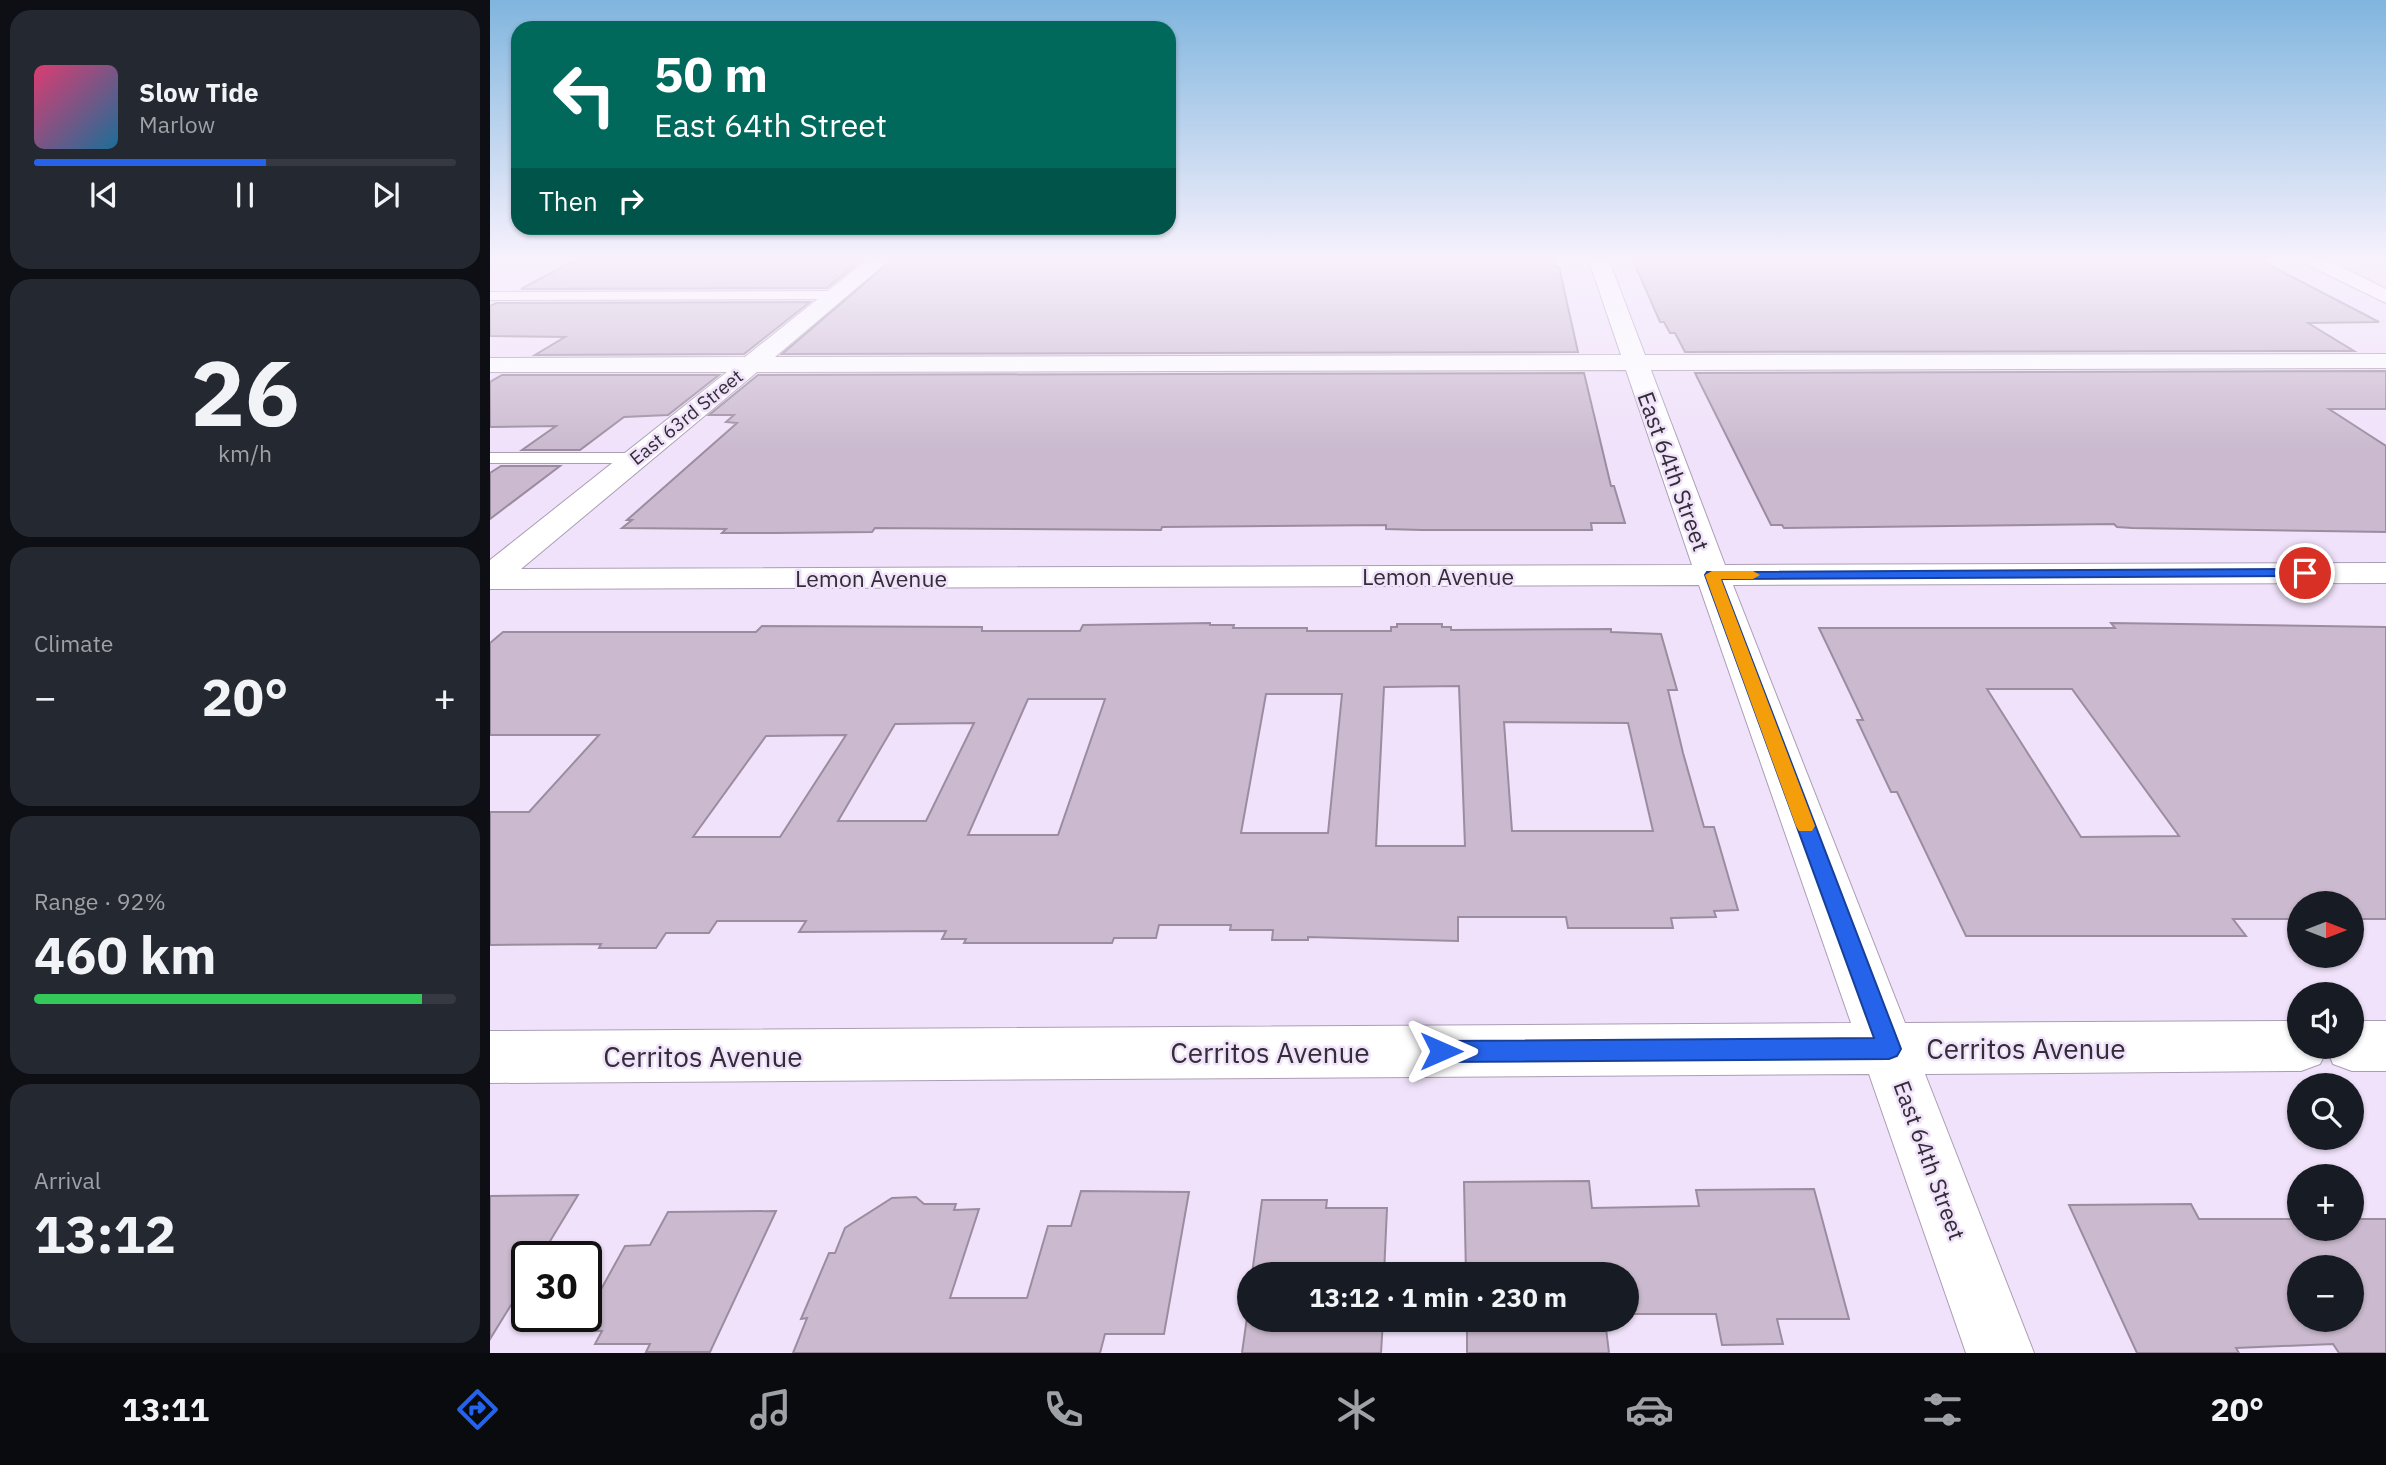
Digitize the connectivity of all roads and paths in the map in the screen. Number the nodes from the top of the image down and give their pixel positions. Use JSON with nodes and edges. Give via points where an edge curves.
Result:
{"nodes":[{"id":1,"x":805,"y":321,"type":"edge"},
{"id":2,"x":1620,"y":321,"type":"edge"},
{"id":3,"x":2386,"y":361,"type":"edge"},
{"id":4,"x":1634,"y":363,"type":"junction"},
{"id":5,"x":752,"y":364,"type":"junction"},
{"id":6,"x":490,"y":365,"type":"edge"},
{"id":7,"x":490,"y":458,"type":"edge"},
{"id":8,"x":636,"y":458,"type":"junction"},
{"id":9,"x":2386,"y":573,"type":"edge"},
{"id":10,"x":1712,"y":575,"type":"junction"},
{"id":11,"x":490,"y":578,"type":"edge"},
{"id":12,"x":2287,"y":1046,"type":"edge"},
{"id":13,"x":2364,"y":1046,"type":"edge"},
{"id":14,"x":2386,"y":1046,"type":"edge"},
{"id":15,"x":1889,"y":1049,"type":"junction"},
{"id":16,"x":490,"y":1057,"type":"edge"},
{"id":17,"x":2000,"y":1353,"type":"edge"}],
"edges":[{"from":1,"to":5,"type":"street","name":"East 63rd Street"},
{"from":2,"to":4,"type":"street","name":"East 64th Street"},
{"from":3,"to":4,"type":"street"},
{"from":4,"to":5,"type":"street"},
{"from":4,"to":10,"type":"street","name":"East 64th Street"},
{"from":5,"to":6,"type":"street"},
{"from":5,"to":8,"type":"street","name":"East 63rd Street"},
{"from":7,"to":8,"type":"lane"},
{"from":8,"to":11,"type":"street","name":"East 63rd Street"},
{"from":9,"to":10,"type":"street","name":"Lemon Avenue"},
{"from":10,"to":11,"type":"street","name":"Lemon Avenue"},
{"from":10,"to":15,"type":"street","name":"East 64th Street"},
{"from":12,"to":15,"type":"street","name":"Cerritos Avenue"},
{"from":13,"to":14,"type":"street"},
{"from":15,"to":16,"type":"street","name":"Cerritos Avenue"},
{"from":15,"to":17,"type":"street","name":"East 64th Street"}]}
